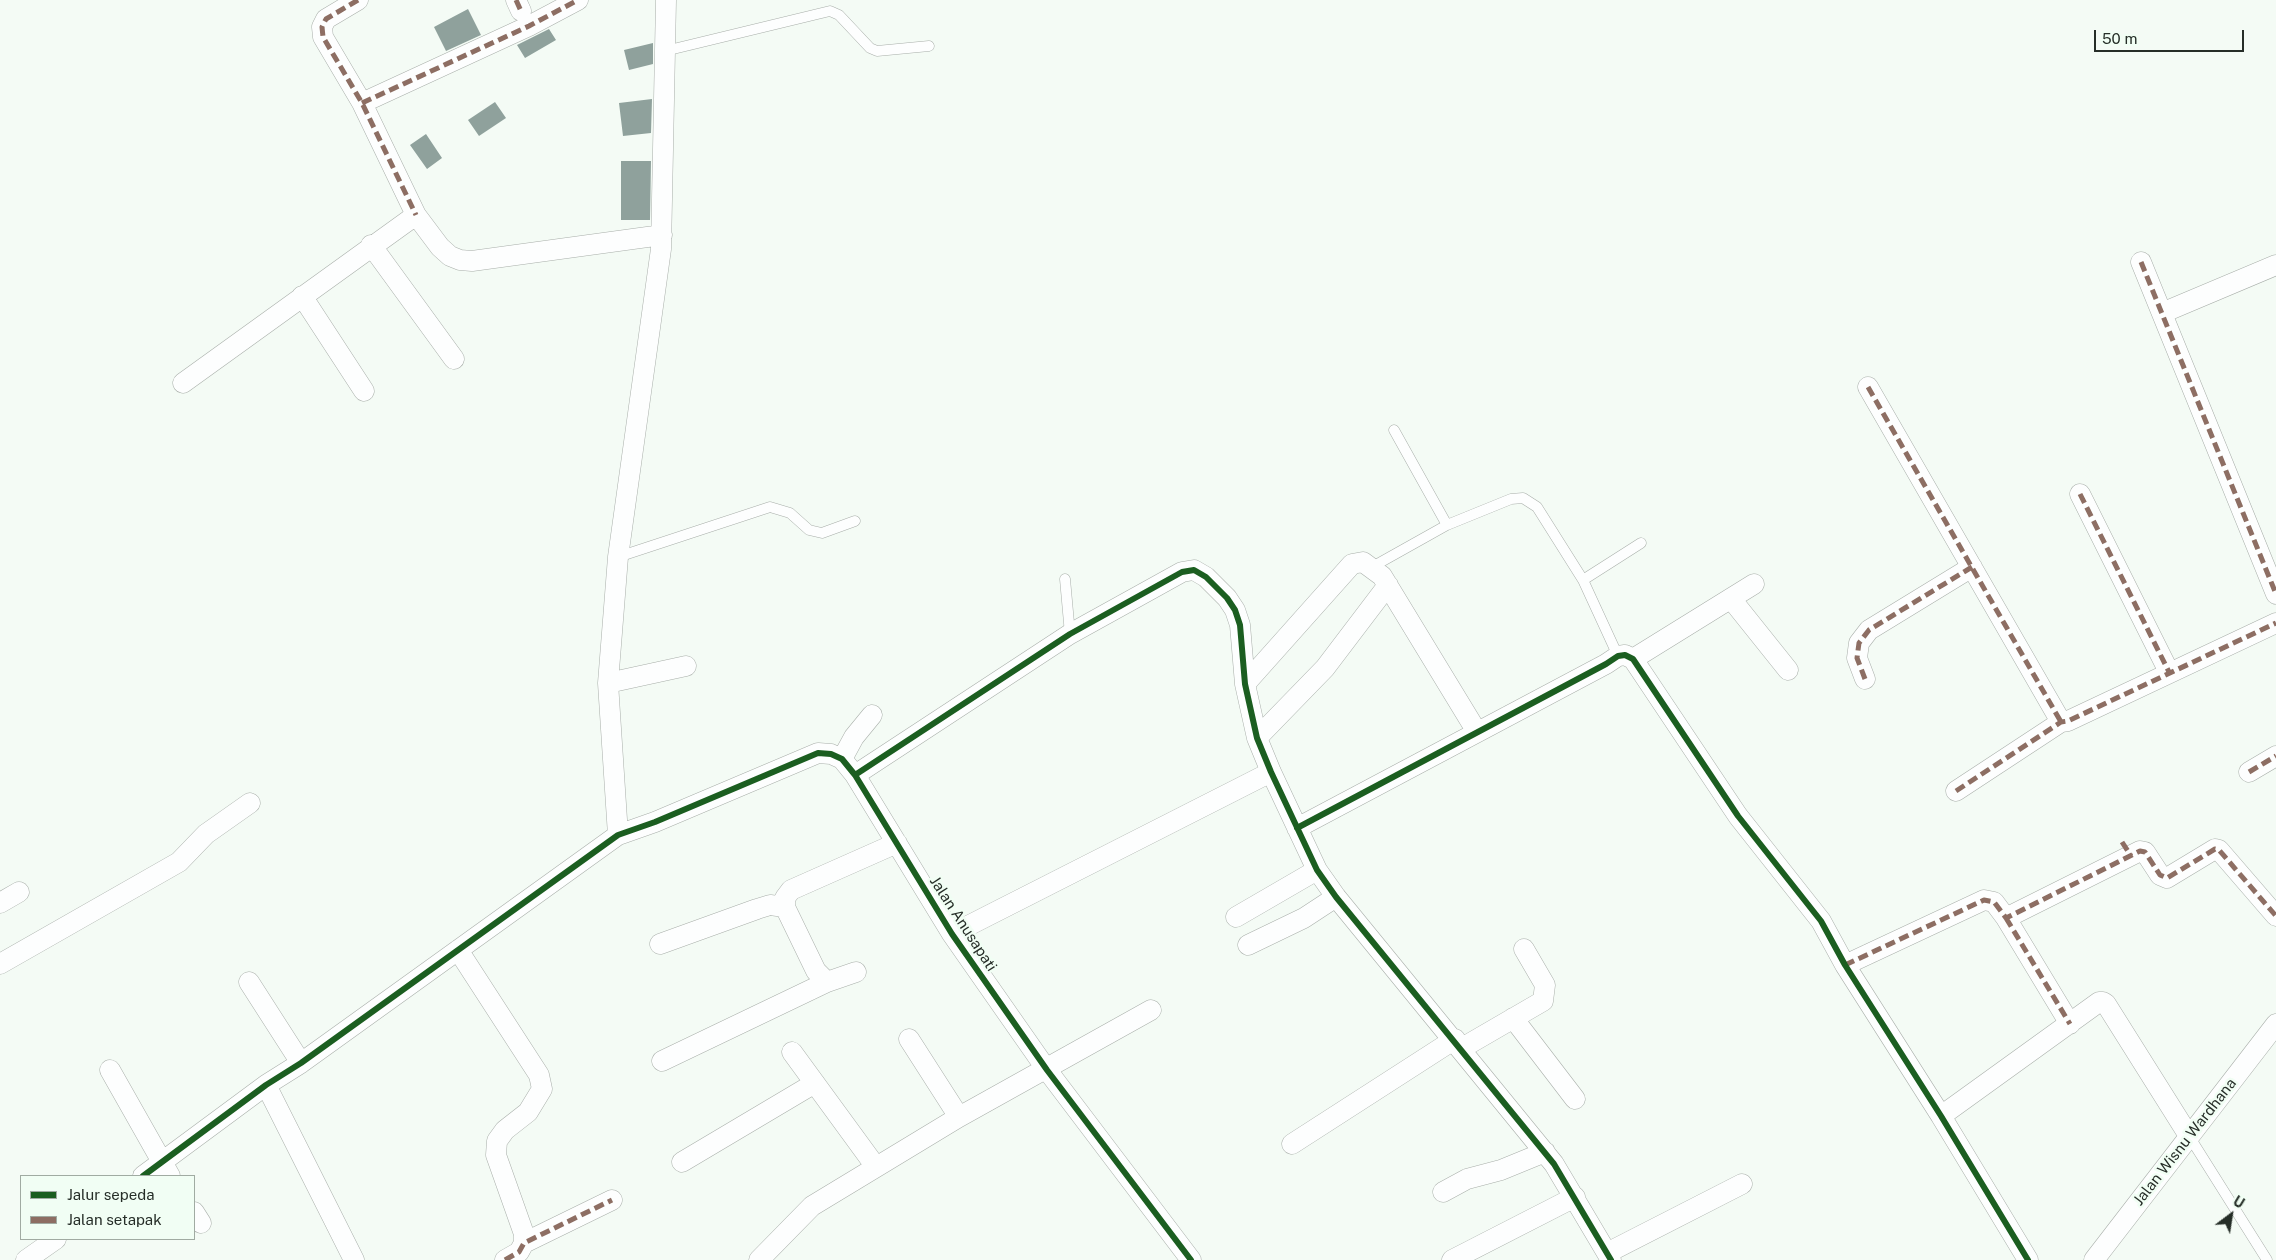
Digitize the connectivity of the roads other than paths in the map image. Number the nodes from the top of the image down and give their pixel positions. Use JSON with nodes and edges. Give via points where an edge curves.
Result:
{"nodes":[{"id":1,"x":358,"y":0,"type":"edge"},
{"id":2,"x":578,"y":0,"type":"edge"},
{"id":3,"x":666,"y":0,"type":"edge"},
{"id":4,"x":929,"y":46,"type":"dead end"},
{"id":5,"x":665,"y":51,"type":"junction"},
{"id":6,"x":362,"y":103,"type":"junction"},
{"id":7,"x":416,"y":215,"type":"junction"},
{"id":8,"x":662,"y":235,"type":"junction"},
{"id":9,"x":372,"y":245,"type":"junction"},
{"id":10,"x":2141,"y":262,"type":"dead end"},
{"id":11,"x":2276,"y":265,"type":"edge"},
{"id":12,"x":302,"y":296,"type":"junction"},
{"id":13,"x":2162,"y":313,"type":"junction"},
{"id":14,"x":454,"y":359,"type":"dead end"},
{"id":15,"x":183,"y":383,"type":"dead end"},
{"id":16,"x":1868,"y":388,"type":"dead end"},
{"id":17,"x":364,"y":391,"type":"dead end"},
{"id":18,"x":1394,"y":430,"type":"dead end"},
{"id":19,"x":2080,"y":494,"type":"dead end"},
{"id":20,"x":855,"y":521,"type":"dead end"},
{"id":21,"x":1447,"y":525,"type":"junction"},
{"id":22,"x":1641,"y":543,"type":"dead end"},
{"id":23,"x":618,"y":557,"type":"junction"},
{"id":24,"x":1372,"y":566,"type":"junction"},
{"id":25,"x":1972,"y":567,"type":"junction"},
{"id":26,"x":2272,"y":573,"type":"edge"},
{"id":27,"x":1065,"y":579,"type":"dead end"},
{"id":28,"x":1583,"y":580,"type":"junction"},
{"id":29,"x":1754,"y":584,"type":"dead end"},
{"id":30,"x":1388,"y":585,"type":"junction"},
{"id":31,"x":2276,"y":594,"type":"edge"},
{"id":32,"x":1732,"y":600,"type":"junction"},
{"id":33,"x":2276,"y":623,"type":"edge"},
{"id":34,"x":1070,"y":634,"type":"junction"},
{"id":35,"x":1625,"y":658,"type":"junction"},
{"id":36,"x":686,"y":666,"type":"dead end"},
{"id":37,"x":1788,"y":670,"type":"dead end"},
{"id":38,"x":2170,"y":672,"type":"junction"},
{"id":39,"x":1865,"y":679,"type":"dead end"},
{"id":40,"x":608,"y":684,"type":"junction"},
{"id":41,"x":1244,"y":684,"type":"junction"},
{"id":42,"x":872,"y":715,"type":"dead end"},
{"id":43,"x":2061,"y":722,"type":"junction"},
{"id":44,"x":1477,"y":732,"type":"junction"},
{"id":45,"x":1257,"y":738,"type":"junction"},
{"id":46,"x":2276,"y":756,"type":"edge"},
{"id":47,"x":842,"y":759,"type":"junction"},
{"id":48,"x":1271,"y":772,"type":"junction"},
{"id":49,"x":2248,"y":772,"type":"dead end"},
{"id":50,"x":855,"y":775,"type":"junction"},
{"id":51,"x":1956,"y":791,"type":"dead end"},
{"id":52,"x":250,"y":803,"type":"dead end"},
{"id":53,"x":1297,"y":828,"type":"junction"},
{"id":54,"x":623,"y":833,"type":"junction"},
{"id":55,"x":897,"y":844,"type":"junction"},
{"id":56,"x":1317,"y":870,"type":"junction"},
{"id":57,"x":19,"y":892,"type":"dead end"},
{"id":58,"x":1336,"y":897,"type":"junction"},
{"id":59,"x":0,"y":904,"type":"edge"},
{"id":60,"x":786,"y":907,"type":"junction"},
{"id":61,"x":2276,"y":916,"type":"edge"},
{"id":62,"x":1236,"y":917,"type":"dead end"},
{"id":63,"x":2006,"y":918,"type":"junction"},
{"id":64,"x":952,"y":934,"type":"junction"},
{"id":65,"x":660,"y":944,"type":"dead end"},
{"id":66,"x":1248,"y":945,"type":"dead end"},
{"id":67,"x":1524,"y":949,"type":"dead end"},
{"id":68,"x":458,"y":950,"type":"junction"},
{"id":69,"x":0,"y":964,"type":"edge"},
{"id":70,"x":1845,"y":966,"type":"junction"},
{"id":71,"x":856,"y":972,"type":"dead end"},
{"id":72,"x":249,"y":982,"type":"dead end"},
{"id":73,"x":827,"y":982,"type":"junction"},
{"id":74,"x":1151,"y":1010,"type":"dead end"},
{"id":75,"x":1513,"y":1018,"type":"junction"},
{"id":76,"x":2070,"y":1024,"type":"junction"},
{"id":77,"x":2276,"y":1024,"type":"edge"},
{"id":78,"x":909,"y":1039,"type":"dead end"},
{"id":79,"x":1458,"y":1044,"type":"junction"},
{"id":80,"x":792,"y":1052,"type":"dead end"},
{"id":81,"x":662,"y":1061,"type":"dead end"},
{"id":82,"x":301,"y":1063,"type":"junction"},
{"id":83,"x":110,"y":1070,"type":"dead end"},
{"id":84,"x":1047,"y":1070,"type":"junction"},
{"id":85,"x":815,"y":1083,"type":"junction"},
{"id":86,"x":266,"y":1085,"type":"junction"},
{"id":87,"x":1575,"y":1099,"type":"dead end"},
{"id":88,"x":1941,"y":1116,"type":"junction"},
{"id":89,"x":958,"y":1117,"type":"junction"},
{"id":90,"x":2190,"y":1136,"type":"junction"},
{"id":91,"x":1292,"y":1144,"type":"dead end"},
{"id":92,"x":1545,"y":1152,"type":"junction"},
{"id":93,"x":682,"y":1162,"type":"dead end"},
{"id":94,"x":876,"y":1167,"type":"junction"},
{"id":95,"x":166,"y":1170,"type":"edge"},
{"id":96,"x":147,"y":1175,"type":"edge"},
{"id":97,"x":1742,"y":1184,"type":"dead end"},
{"id":98,"x":1443,"y":1192,"type":"dead end"},
{"id":99,"x":1575,"y":1196,"type":"junction"},
{"id":100,"x":612,"y":1200,"type":"dead end"},
{"id":101,"x":55,"y":1240,"type":"edge"},
{"id":102,"x":524,"y":1243,"type":"junction"},
{"id":103,"x":1609,"y":1257,"type":"edge"},
{"id":104,"x":26,"y":1260,"type":"edge"},
{"id":105,"x":354,"y":1260,"type":"edge"},
{"id":106,"x":506,"y":1260,"type":"edge"},
{"id":107,"x":759,"y":1260,"type":"edge"},
{"id":108,"x":1191,"y":1260,"type":"edge"},
{"id":109,"x":1452,"y":1260,"type":"edge"},
{"id":110,"x":2028,"y":1260,"type":"edge"},
{"id":111,"x":2094,"y":1260,"type":"edge"},
{"id":112,"x":2267,"y":1260,"type":"edge"}],
"edges":[{"from":1,"to":6,"type":"street","via":[[335,12],[322,27],[323,37]]},
{"from":2,"to":6,"type":"street"},
{"from":3,"to":5,"type":"street"},
{"from":4,"to":5,"type":"lane","via":[[876,52],[839,15],[830,11]]},
{"from":5,"to":8,"type":"street"},
{"from":6,"to":7,"type":"street"},
{"from":7,"to":8,"type":"street","via":[[440,248],[450,256],[472,261]]},
{"from":7,"to":9,"type":"street"},
{"from":8,"to":23,"type":"street"},
{"from":9,"to":12,"type":"street"},
{"from":9,"to":14,"type":"street"},
{"from":10,"to":13,"type":"street"},
{"from":11,"to":13,"type":"street"},
{"from":12,"to":15,"type":"street"},
{"from":12,"to":17,"type":"street"},
{"from":13,"to":26,"type":"street"},
{"from":16,"to":25,"type":"street"},
{"from":18,"to":21,"type":"lane"},
{"from":19,"to":38,"type":"street"},
{"from":20,"to":23,"type":"lane","via":[[822,533],[809,530],[790,513],[770,507]]},
{"from":21,"to":24,"type":"lane"},
{"from":21,"to":28,"type":"lane","via":[[1511,499],[1523,498],[1537,507]]},
{"from":22,"to":28,"type":"lane"},
{"from":23,"to":40,"type":"street"},
{"from":24,"to":30,"type":"street"},
{"from":24,"to":41,"type":"street","via":[[1362,562],[1352,564]]},
{"from":25,"to":39,"type":"street","via":[[1869,630],[1859,643],[1858,658]]},
{"from":25,"to":43,"type":"street"},
{"from":26,"to":31,"type":"street"},
{"from":27,"to":34,"type":"lane"},
{"from":28,"to":35,"type":"lane"},
{"from":29,"to":32,"type":"street"},
{"from":30,"to":44,"type":"street"},
{"from":30,"to":45,"type":"street","via":[[1325,668]]},
{"from":32,"to":35,"type":"street"},
{"from":32,"to":37,"type":"street"},
{"from":33,"to":38,"type":"street"},
{"from":34,"to":41,"type":"street","via":[[1182,572],[1194,570],[1216,586],[1235,610],[1240,625]]},
{"from":34,"to":50,"type":"street"},
{"from":35,"to":44,"type":"street","via":[[1606,664]]},
{"from":35,"to":70,"type":"street","via":[[1738,816],[1821,922]]},
{"from":36,"to":40,"type":"street"},
{"from":38,"to":43,"type":"street"},
{"from":40,"to":54,"type":"street"},
{"from":41,"to":45,"type":"street"},
{"from":42,"to":47,"type":"street"},
{"from":43,"to":51,"type":"street"},
{"from":44,"to":53,"type":"street"},
{"from":45,"to":48,"type":"street"},
{"from":46,"to":49,"type":"street"},
{"from":47,"to":50,"type":"street","name":"Jalan Anusapati"},
{"from":47,"to":54,"type":"street","via":[[818,753]]},
{"from":48,"to":53,"type":"street"},
{"from":48,"to":64,"type":"street"},
{"from":50,"to":55,"type":"street","name":"Jalan Anusapati"},
{"from":52,"to":69,"type":"street","via":[[206,834],[179,862]]},
{"from":53,"to":56,"type":"street"},
{"from":54,"to":68,"type":"street"},
{"from":55,"to":60,"type":"street","via":[[791,890],[785,898]]},
{"from":55,"to":64,"type":"street","name":"Jalan Anusapati"},
{"from":56,"to":58,"type":"street"},
{"from":56,"to":62,"type":"street"},
{"from":57,"to":59,"type":"street"},
{"from":58,"to":66,"type":"street","via":[[1304,918]]},
{"from":58,"to":79,"type":"street"},
{"from":60,"to":65,"type":"street","via":[[770,905]]},
{"from":60,"to":73,"type":"street","via":[[816,971]]},
{"from":61,"to":63,"type":"street","via":[[2219,850],[2215,849],[2167,878],[2160,875],[2145,852],[2126,849]]},
{"from":63,"to":70,"type":"street","via":[[1994,902],[1980,901]]},
{"from":63,"to":76,"type":"street"},
{"from":64,"to":84,"type":"street","name":"Jalan Anusapati"},
{"from":67,"to":75,"type":"street","via":[[1545,985],[1545,996],[1543,1001]]},
{"from":68,"to":82,"type":"street"},
{"from":68,"to":102,"type":"street","via":[[539,1075],[542,1089],[536,1102],[497,1141],[496,1155],[524,1234]]},
{"from":70,"to":88,"type":"street"},
{"from":71,"to":73,"type":"street"},
{"from":72,"to":82,"type":"street"},
{"from":73,"to":81,"type":"street"},
{"from":74,"to":84,"type":"street"},
{"from":75,"to":79,"type":"street"},
{"from":75,"to":87,"type":"street"},
{"from":76,"to":88,"type":"street"},
{"from":76,"to":90,"type":"street","via":[[2099,1002],[2106,1004]]},
{"from":77,"to":90,"type":"street","name":"Jalan Wisnu Wardhana"},
{"from":78,"to":89,"type":"street"},
{"from":79,"to":91,"type":"street"},
{"from":79,"to":92,"type":"street"},
{"from":80,"to":85,"type":"street"},
{"from":82,"to":86,"type":"street"},
{"from":83,"to":95,"type":"street"},
{"from":84,"to":89,"type":"street"},
{"from":84,"to":108,"type":"street","name":"Jalan Anusapati"},
{"from":85,"to":93,"type":"street"},
{"from":85,"to":94,"type":"street"},
{"from":86,"to":95,"type":"street"},
{"from":86,"to":105,"type":"street"},
{"from":88,"to":110,"type":"street"},
{"from":89,"to":94,"type":"street"},
{"from":90,"to":111,"type":"street","name":"Jalan Wisnu Wardhana"},
{"from":90,"to":112,"type":"lane"},
{"from":92,"to":98,"type":"street","via":[[1501,1170],[1467,1179]]},
{"from":92,"to":99,"type":"street"},
{"from":94,"to":107,"type":"street","via":[[812,1206]]},
{"from":95,"to":96,"type":"street"},
{"from":97,"to":103,"type":"street"},
{"from":99,"to":103,"type":"street"},
{"from":99,"to":109,"type":"street"},
{"from":100,"to":102,"type":"street"},
{"from":101,"to":104,"type":"street"},
{"from":102,"to":106,"type":"street","via":[[519,1252]]}]}
